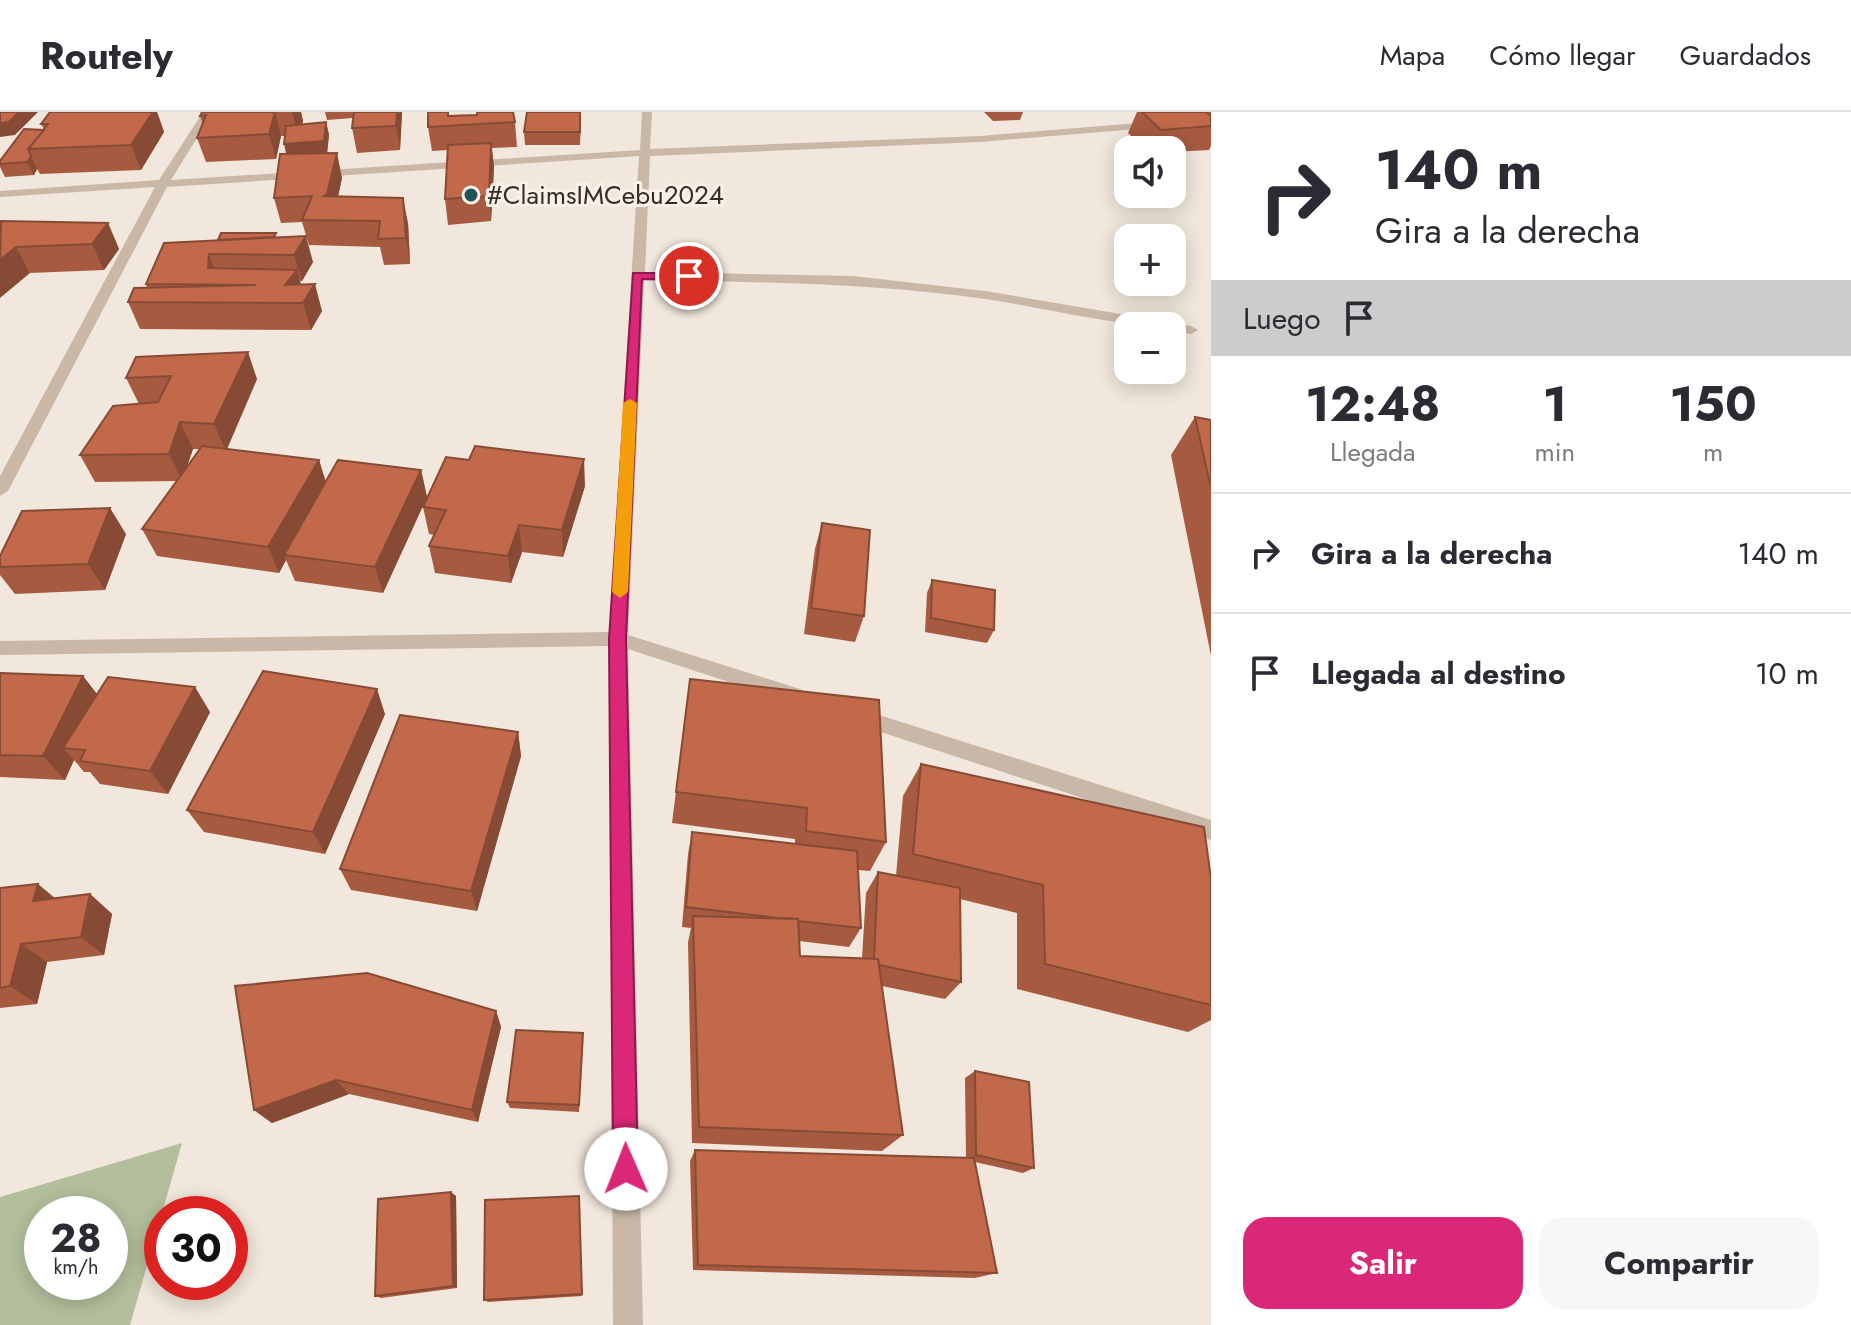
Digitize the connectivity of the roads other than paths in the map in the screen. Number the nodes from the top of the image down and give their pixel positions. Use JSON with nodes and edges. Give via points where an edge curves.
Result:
{"nodes":[{"id":1,"x":208,"y":112,"type":"edge"},
{"id":2,"x":647,"y":112,"type":"edge"},
{"id":3,"x":1211,"y":120,"type":"edge"},
{"id":4,"x":642,"y":153,"type":"junction"},
{"id":5,"x":163,"y":183,"type":"junction"},
{"id":6,"x":0,"y":194,"type":"edge"},
{"id":7,"x":637,"y":276,"type":"junction"},
{"id":8,"x":1114,"y":317,"type":"edge"},
{"id":9,"x":1186,"y":329,"type":"edge"},
{"id":10,"x":1191,"y":330,"type":"dead end"},
{"id":11,"x":0,"y":491,"type":"edge"},
{"id":12,"x":618,"y":639,"type":"junction"},
{"id":13,"x":0,"y":648,"type":"edge"},
{"id":14,"x":1211,"y":830,"type":"edge"},
{"id":15,"x":628,"y":1325,"type":"edge"}],
"edges":[{"from":1,"to":5,"type":"street"},
{"from":2,"to":4,"type":"street"},
{"from":3,"to":4,"type":"street","via":[[980,139]]},
{"from":4,"to":5,"type":"street"},
{"from":4,"to":7,"type":"street"},
{"from":5,"to":6,"type":"street"},
{"from":5,"to":11,"type":"street"},
{"from":7,"to":8,"type":"street","via":[[853,280]]},
{"from":7,"to":12,"type":"street"},
{"from":9,"to":10,"type":"street"},
{"from":12,"to":13,"type":"street"},
{"from":12,"to":14,"type":"street"},
{"from":12,"to":15,"type":"street"}]}
